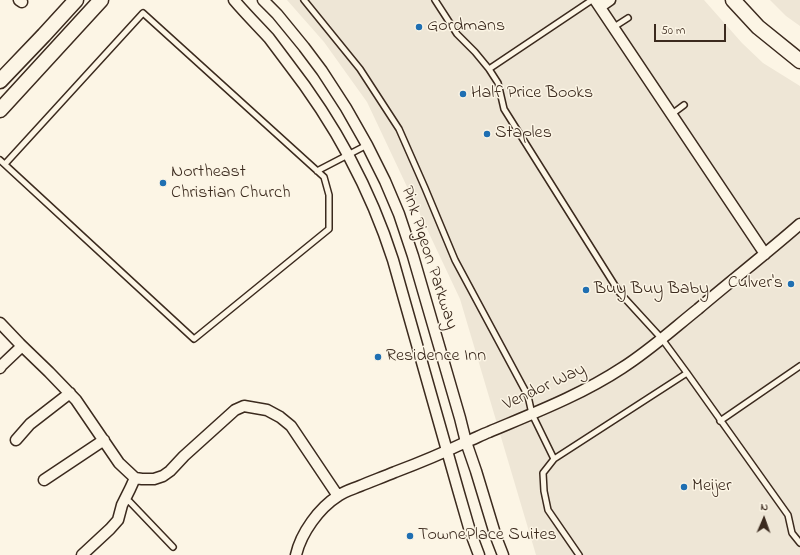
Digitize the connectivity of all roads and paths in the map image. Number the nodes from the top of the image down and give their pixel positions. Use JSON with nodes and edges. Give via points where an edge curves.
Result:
{"nodes":[{"id":1,"x":76,"y":0,"type":"edge"},
{"id":2,"x":101,"y":0,"type":"edge"},
{"id":3,"x":234,"y":0,"type":"edge"},
{"id":4,"x":263,"y":0,"type":"edge"},
{"id":5,"x":304,"y":0,"type":"edge"},
{"id":6,"x":436,"y":0,"type":"edge"},
{"id":7,"x":610,"y":0,"type":"edge"},
{"id":8,"x":733,"y":0,"type":"edge"},
{"id":9,"x":596,"y":2,"type":"edge"},
{"id":10,"x":628,"y":18,"type":"dead end"},
{"id":11,"x":614,"y":27,"type":"junction"},
{"id":12,"x":800,"y":60,"type":"edge"},
{"id":13,"x":489,"y":69,"type":"junction"},
{"id":14,"x":0,"y":82,"type":"edge"},
{"id":15,"x":684,"y":105,"type":"dead end"},
{"id":16,"x":0,"y":110,"type":"edge"},
{"id":17,"x":672,"y":114,"type":"junction"},
{"id":18,"x":367,"y":146,"type":"junction"},
{"id":19,"x":348,"y":155,"type":"junction"},
{"id":20,"x":0,"y":160,"type":"edge"},
{"id":21,"x":5,"y":164,"type":"junction"},
{"id":22,"x":317,"y":172,"type":"junction"},
{"id":23,"x":800,"y":224,"type":"edge"},
{"id":24,"x":765,"y":254,"type":"junction"},
{"id":25,"x":0,"y":323,"type":"edge"},
{"id":26,"x":662,"y":338,"type":"junction"},
{"id":27,"x":22,"y":346,"type":"junction"},
{"id":28,"x":800,"y":366,"type":"edge"},
{"id":29,"x":0,"y":368,"type":"edge"},
{"id":30,"x":687,"y":373,"type":"junction"},
{"id":31,"x":70,"y":393,"type":"junction"},
{"id":32,"x":532,"y":414,"type":"junction"},
{"id":33,"x":720,"y":421,"type":"junction"},
{"id":34,"x":16,"y":440,"type":"dead end"},
{"id":35,"x":104,"y":440,"type":"junction"},
{"id":36,"x":466,"y":442,"type":"junction"},
{"id":37,"x":447,"y":451,"type":"junction"},
{"id":38,"x":554,"y":459,"type":"junction"},
{"id":39,"x":135,"y":478,"type":"junction"},
{"id":40,"x":44,"y":480,"type":"dead end"},
{"id":41,"x":338,"y":496,"type":"junction"},
{"id":42,"x":125,"y":499,"type":"junction"},
{"id":43,"x":800,"y":543,"type":"edge"},
{"id":44,"x":173,"y":547,"type":"dead end"},
{"id":45,"x":82,"y":555,"type":"edge"},
{"id":46,"x":296,"y":555,"type":"edge"},
{"id":47,"x":479,"y":555,"type":"edge"},
{"id":48,"x":503,"y":555,"type":"edge"},
{"id":49,"x":579,"y":555,"type":"edge"}],
"edges":[{"from":1,"to":14,"type":"street"},
{"from":2,"to":16,"type":"street"},
{"from":3,"to":19,"type":"street","name":"Pink Pigeon Parkway","via":[[296,74],[327,118]]},
{"from":4,"to":18,"type":"street","name":"Pink Pigeon Parkway","via":[[322,71]]},
{"from":5,"to":32,"type":"lane","via":[[360,69],[399,129],[455,260],[528,396]]},
{"from":6,"to":13,"type":"lane","via":[[457,34]]},
{"from":7,"to":9,"type":"street"},
{"from":8,"to":12,"type":"street","via":[[758,27]]},
{"from":9,"to":11,"type":"street"},
{"from":9,"to":13,"type":"lane"},
{"from":10,"to":11,"type":"lane"},
{"from":11,"to":17,"type":"street"},
{"from":13,"to":26,"type":"lane","via":[[498,84],[504,109],[619,292]]},
{"from":15,"to":17,"type":"lane"},
{"from":17,"to":24,"type":"street"},
{"from":18,"to":19,"type":"lane"},
{"from":18,"to":36,"type":"street","name":"Pink Pigeon Parkway","via":[[399,214]]},
{"from":19,"to":22,"type":"lane"},
{"from":19,"to":37,"type":"street","name":"Pink Pigeon Parkway","via":[[385,235]]},
{"from":20,"to":21,"type":"lane"},
{"from":21,"to":22,"type":"lane","via":[[143,13]]},
{"from":21,"to":22,"type":"lane","via":[[194,339],[329,229],[329,195],[324,177]]},
{"from":23,"to":24,"type":"street","name":"Vendor Way"},
{"from":24,"to":26,"type":"street","name":"Vendor Way"},
{"from":25,"to":27,"type":"street"},
{"from":26,"to":30,"type":"lane"},
{"from":26,"to":32,"type":"street","name":"Vendor Way","via":[[623,368],[592,386]]},
{"from":27,"to":29,"type":"street"},
{"from":27,"to":31,"type":"street"},
{"from":28,"to":33,"type":"lane"},
{"from":30,"to":33,"type":"lane"},
{"from":30,"to":38,"type":"lane"},
{"from":31,"to":34,"type":"street","via":[[30,424]]},
{"from":31,"to":35,"type":"street"},
{"from":32,"to":36,"type":"street","name":"Vendor Way"},
{"from":32,"to":38,"type":"lane"},
{"from":33,"to":43,"type":"lane","via":[[788,515],[792,533]]},
{"from":35,"to":39,"type":"street","via":[[119,463]]},
{"from":35,"to":40,"type":"street"},
{"from":36,"to":37,"type":"street","name":"Vendor Way"},
{"from":36,"to":48,"type":"street","name":"Pink Pigeon Parkway"},
{"from":37,"to":41,"type":"street","name":"Vendor Way"},
{"from":37,"to":47,"type":"street","name":"Pink Pigeon Parkway"},
{"from":38,"to":49,"type":"lane","via":[[543,473],[548,510]]},
{"from":39,"to":41,"type":"street","via":[[154,479],[163,476],[235,410],[244,406],[267,410],[290,426]]},
{"from":39,"to":42,"type":"street"},
{"from":41,"to":46,"type":"street","name":"Vendor Way","via":[[326,505],[307,529]]},
{"from":42,"to":44,"type":"lane"},
{"from":42,"to":45,"type":"street","via":[[118,520]]}]}
